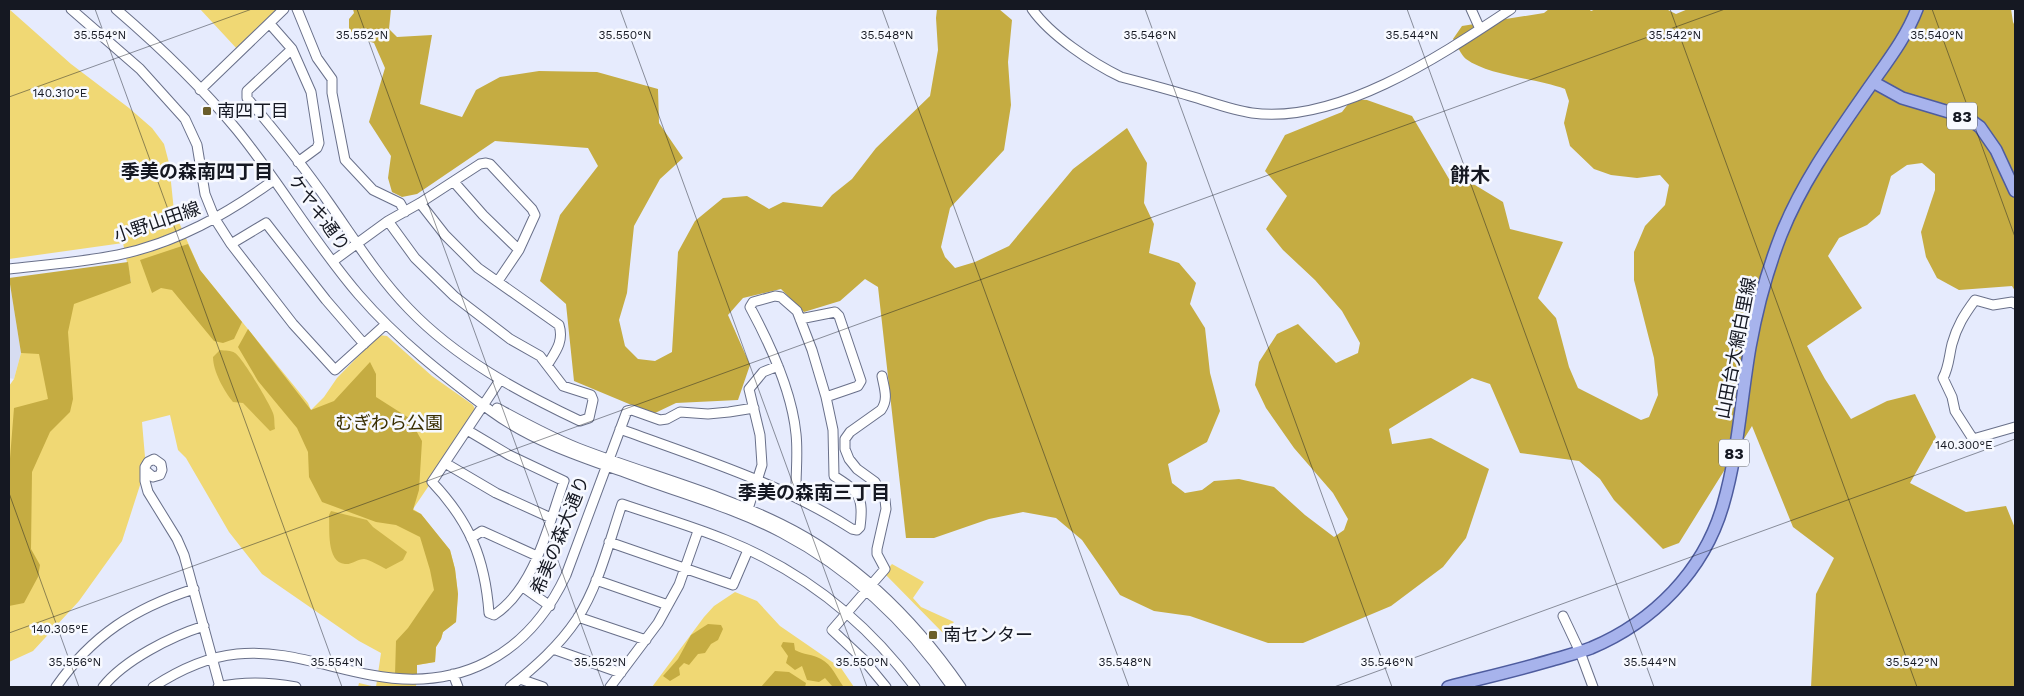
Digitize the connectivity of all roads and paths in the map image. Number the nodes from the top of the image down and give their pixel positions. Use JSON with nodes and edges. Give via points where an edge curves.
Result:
{"nodes":[{"id":1,"x":72,"y":9,"type":"edge"},
{"id":2,"x":116,"y":9,"type":"edge"},
{"id":3,"x":284,"y":9,"type":"edge"},
{"id":4,"x":296,"y":9,"type":"edge"},
{"id":5,"x":1032,"y":9,"type":"edge"},
{"id":6,"x":1471,"y":9,"type":"edge"},
{"id":7,"x":1511,"y":9,"type":"edge"},
{"id":8,"x":1917,"y":9,"type":"edge"},
{"id":9,"x":270,"y":24,"type":"junction"},
{"id":10,"x":1480,"y":29,"type":"junction"},
{"id":11,"x":292,"y":49,"type":"junction"},
{"id":12,"x":1873,"y":82,"type":"junction"},
{"id":13,"x":200,"y":90,"type":"junction"},
{"id":14,"x":298,"y":162,"type":"junction"},
{"id":15,"x":274,"y":180,"type":"junction"},
{"id":16,"x":454,"y":182,"type":"junction"},
{"id":17,"x":2015,"y":191,"type":"edge"},
{"id":18,"x":420,"y":203,"type":"junction"},
{"id":19,"x":405,"y":212,"type":"junction"},
{"id":20,"x":215,"y":219,"type":"junction"},
{"id":21,"x":388,"y":221,"type":"junction"},
{"id":22,"x":356,"y":243,"type":"junction"},
{"id":23,"x":231,"y":244,"type":"junction"},
{"id":24,"x":518,"y":250,"type":"junction"},
{"id":25,"x":333,"y":261,"type":"junction"},
{"id":26,"x":9,"y":269,"type":"edge"},
{"id":27,"x":498,"y":281,"type":"junction"},
{"id":28,"x":2015,"y":304,"type":"edge"},
{"id":29,"x":800,"y":318,"type":"junction"},
{"id":30,"x":386,"y":324,"type":"junction"},
{"id":31,"x":364,"y":344,"type":"junction"},
{"id":32,"x":548,"y":364,"type":"junction"},
{"id":33,"x":778,"y":366,"type":"junction"},
{"id":34,"x":882,"y":376,"type":"dead end"},
{"id":35,"x":500,"y":380,"type":"junction"},
{"id":36,"x":826,"y":397,"type":"junction"},
{"id":37,"x":484,"y":405,"type":"junction"},
{"id":38,"x":754,"y":408,"type":"junction"},
{"id":39,"x":2015,"y":427,"type":"edge"},
{"id":40,"x":620,"y":429,"type":"junction"},
{"id":41,"x":467,"y":430,"type":"junction"},
{"id":42,"x":607,"y":462,"type":"junction"},
{"id":43,"x":445,"y":463,"type":"junction"},
{"id":44,"x":148,"y":476,"type":"dead end"},
{"id":45,"x":758,"y":480,"type":"junction"},
{"id":46,"x":794,"y":496,"type":"junction"},
{"id":47,"x":748,"y":509,"type":"junction"},
{"id":48,"x":551,"y":518,"type":"junction"},
{"id":49,"x":698,"y":531,"type":"junction"},
{"id":50,"x":471,"y":538,"type":"junction"},
{"id":51,"x":609,"y":542,"type":"junction"},
{"id":52,"x":748,"y":550,"type":"junction"},
{"id":53,"x":537,"y":556,"type":"junction"},
{"id":54,"x":685,"y":569,"type":"junction"},
{"id":55,"x":596,"y":580,"type":"junction"},
{"id":56,"x":523,"y":587,"type":"junction"},
{"id":57,"x":869,"y":587,"type":"junction"},
{"id":58,"x":194,"y":589,"type":"junction"},
{"id":59,"x":668,"y":605,"type":"junction"},
{"id":60,"x":550,"y":606,"type":"junction"},
{"id":61,"x":847,"y":612,"type":"junction"},
{"id":62,"x":578,"y":616,"type":"junction"},
{"id":63,"x":1563,"y":616,"type":"dead end"},
{"id":64,"x":204,"y":626,"type":"junction"},
{"id":65,"x":646,"y":640,"type":"junction"},
{"id":66,"x":554,"y":649,"type":"junction"},
{"id":67,"x":1580,"y":652,"type":"junction"},
{"id":68,"x":213,"y":658,"type":"junction"},
{"id":69,"x":621,"y":673,"type":"junction"},
{"id":70,"x":454,"y":674,"type":"junction"},
{"id":71,"x":520,"y":679,"type":"junction"},
{"id":72,"x":56,"y":687,"type":"edge"},
{"id":73,"x":103,"y":687,"type":"edge"},
{"id":74,"x":153,"y":687,"type":"edge"},
{"id":75,"x":219,"y":687,"type":"edge"},
{"id":76,"x":296,"y":687,"type":"edge"},
{"id":77,"x":458,"y":687,"type":"edge"},
{"id":78,"x":510,"y":687,"type":"edge"},
{"id":79,"x":543,"y":687,"type":"edge"},
{"id":80,"x":610,"y":687,"type":"edge"},
{"id":81,"x":886,"y":687,"type":"edge"},
{"id":82,"x":915,"y":687,"type":"edge"},
{"id":83,"x":952,"y":687,"type":"edge"},
{"id":84,"x":961,"y":687,"type":"edge"},
{"id":85,"x":1448,"y":687,"type":"edge"},
{"id":86,"x":1590,"y":687,"type":"edge"}],
"edges":[{"from":1,"to":20,"type":"street","via":[[140,69],[185,119],[197,145],[204,194]]},
{"from":2,"to":13,"type":"street","name":"ケヤキ通り"},
{"from":3,"to":9,"type":"street"},
{"from":4,"to":19,"type":"street","via":[[317,58],[332,79],[344,160],[373,190],[400,203]]},
{"from":5,"to":10,"type":"street","via":[[1052,32],[1104,69],[1121,77],[1229,108],[1272,115],[1322,108],[1364,93],[1448,50]]},
{"from":6,"to":10,"type":"street"},
{"from":7,"to":10,"type":"street"},
{"from":8,"to":12,"type":"main road","number":"83","via":[[1897,48]]},
{"from":9,"to":11,"type":"street"},
{"from":9,"to":13,"type":"street"},
{"from":11,"to":14,"type":"street","via":[[311,92],[319,143]]},
{"from":11,"to":14,"type":"street","via":[[248,91],[247,98]]},
{"from":12,"to":17,"type":"main road","number":"83","via":[[1902,98],[1958,115],[1980,126],[1996,150]]},
{"from":12,"to":67,"type":"main road","name":"山田台大網白里線","number":"83","via":[[1824,154],[1792,210],[1775,249],[1750,347],[1728,488],[1709,541],[1680,584],[1654,610],[1626,630]]},
{"from":13,"to":15,"type":"street","name":"ケヤキ通り","via":[[236,129]]},
{"from":14,"to":22,"type":"street"},
{"from":15,"to":20,"type":"street","name":"小野山田線"},
{"from":15,"to":25,"type":"street","name":"ケヤキ通り"},
{"from":16,"to":18,"type":"street"},
{"from":16,"to":24,"type":"street"},
{"from":16,"to":24,"type":"street","via":[[480,164],[490,164],[535,215]]},
{"from":18,"to":19,"type":"street"},
{"from":18,"to":27,"type":"street","via":[[478,268]]},
{"from":19,"to":21,"type":"street"},
{"from":20,"to":23,"type":"street"},
{"from":20,"to":26,"type":"street","name":"小野山田線","via":[[185,233],[118,255]]},
{"from":21,"to":22,"type":"street"},
{"from":21,"to":32,"type":"street","via":[[415,258],[454,296]]},
{"from":22,"to":25,"type":"street"},
{"from":22,"to":35,"type":"street","via":[[410,310]]},
{"from":23,"to":31,"type":"street","via":[[266,223]]},
{"from":23,"to":31,"type":"street","via":[[293,324],[335,370]]},
{"from":24,"to":27,"type":"street"},
{"from":25,"to":30,"type":"street","name":"ケヤキ通り"},
{"from":27,"to":32,"type":"street","via":[[559,325],[560,345]]},
{"from":28,"to":39,"type":"street","via":[[1992,305],[1976,300],[1960,321],[1951,347],[1949,367],[1943,378],[1955,410],[1973,439]]},
{"from":29,"to":33,"type":"street","via":[[782,297],[753,302],[750,307]]},
{"from":29,"to":36,"type":"street"},
{"from":29,"to":36,"type":"street","via":[[835,312],[858,372],[858,386]]},
{"from":30,"to":31,"type":"street"},
{"from":30,"to":37,"type":"street","name":"ケヤキ通り","via":[[425,361]]},
{"from":32,"to":35,"type":"street","via":[[563,386],[591,395],[589,418],[580,421]]},
{"from":33,"to":38,"type":"street","via":[[763,372],[749,388]]},
{"from":33,"to":46,"type":"street","via":[[796,434]]},
{"from":34,"to":57,"type":"street","via":[[886,396],[884,405],[845,439],[849,459],[875,482],[885,500],[877,549],[885,569]]},
{"from":35,"to":37,"type":"street"},
{"from":36,"to":46,"type":"street","via":[[833,430],[834,476],[855,490],[862,509],[860,527],[852,529]]},
{"from":37,"to":41,"type":"street"},
{"from":37,"to":42,"type":"street","name":"ケヤキ通り"},
{"from":38,"to":40,"type":"street","via":[[715,413],[680,412],[660,420],[632,410],[627,411]]},
{"from":38,"to":45,"type":"street","via":[[762,465]]},
{"from":40,"to":42,"type":"street"},
{"from":40,"to":45,"type":"street"},
{"from":41,"to":43,"type":"street"},
{"from":41,"to":48,"type":"street","via":[[509,455],[564,481]]},
{"from":42,"to":47,"type":"street","name":"希美の森大通り"},
{"from":42,"to":57,"type":"street","name":"希美の森大通り","via":[[781,532]]},
{"from":42,"to":60,"type":"street","name":"希美の森大通り","via":[[566,575]]},
{"from":43,"to":48,"type":"street","via":[[496,493]]},
{"from":43,"to":50,"type":"street","via":[[432,482],[452,506]]},
{"from":44,"to":58,"type":"street","via":[[148,492],[177,539]]},
{"from":45,"to":46,"type":"street"},
{"from":45,"to":47,"type":"street"},
{"from":47,"to":57,"type":"street","name":"希美の森大通り","via":[[818,545]]},
{"from":48,"to":53,"type":"street"},
{"from":49,"to":51,"type":"street","via":[[622,504]]},
{"from":49,"to":52,"type":"street"},
{"from":49,"to":54,"type":"street"},
{"from":50,"to":53,"type":"street","via":[[482,531]]},
{"from":50,"to":56,"type":"street","via":[[484,571],[489,614],[502,610]]},
{"from":51,"to":54,"type":"street"},
{"from":51,"to":55,"type":"street"},
{"from":52,"to":54,"type":"street","via":[[733,585]]},
{"from":52,"to":61,"type":"street","via":[[783,567]]},
{"from":53,"to":56,"type":"street"},
{"from":54,"to":59,"type":"street"},
{"from":55,"to":59,"type":"street"},
{"from":55,"to":62,"type":"street"},
{"from":56,"to":60,"type":"street"},
{"from":57,"to":61,"type":"street"},
{"from":57,"to":83,"type":"street","name":"希美の森大通り","via":[[910,631]]},
{"from":57,"to":84,"type":"street","name":"希美の森大通り","via":[[904,614]]},
{"from":58,"to":64,"type":"street"},
{"from":58,"to":72,"type":"street","via":[[148,606],[109,630],[75,662]]},
{"from":59,"to":65,"type":"street"},
{"from":60,"to":70,"type":"street","name":"希美の森大通り","via":[[509,649]]},
{"from":61,"to":81,"type":"street","via":[[832,630],[863,659]]},
{"from":61,"to":82,"type":"street","via":[[882,646]]},
{"from":62,"to":65,"type":"street"},
{"from":62,"to":66,"type":"street"},
{"from":63,"to":67,"type":"street"},
{"from":64,"to":68,"type":"street"},
{"from":64,"to":73,"type":"street","via":[[158,645]]},
{"from":65,"to":69,"type":"street"},
{"from":66,"to":69,"type":"street"},
{"from":66,"to":71,"type":"street"},
{"from":67,"to":85,"type":"main road","name":"山田台大網白里線","number":"83"},
{"from":67,"to":86,"type":"street"},
{"from":68,"to":70,"type":"street","name":"希美の森大通り","via":[[274,654],[397,679]]},
{"from":68,"to":74,"type":"street","name":"希美の森大通り","via":[[190,666]]},
{"from":68,"to":75,"type":"street"},
{"from":69,"to":80,"type":"street"},
{"from":70,"to":77,"type":"street"},
{"from":71,"to":78,"type":"street"},
{"from":71,"to":79,"type":"street"},
{"from":75,"to":76,"type":"street","via":[[261,682]]}]}
